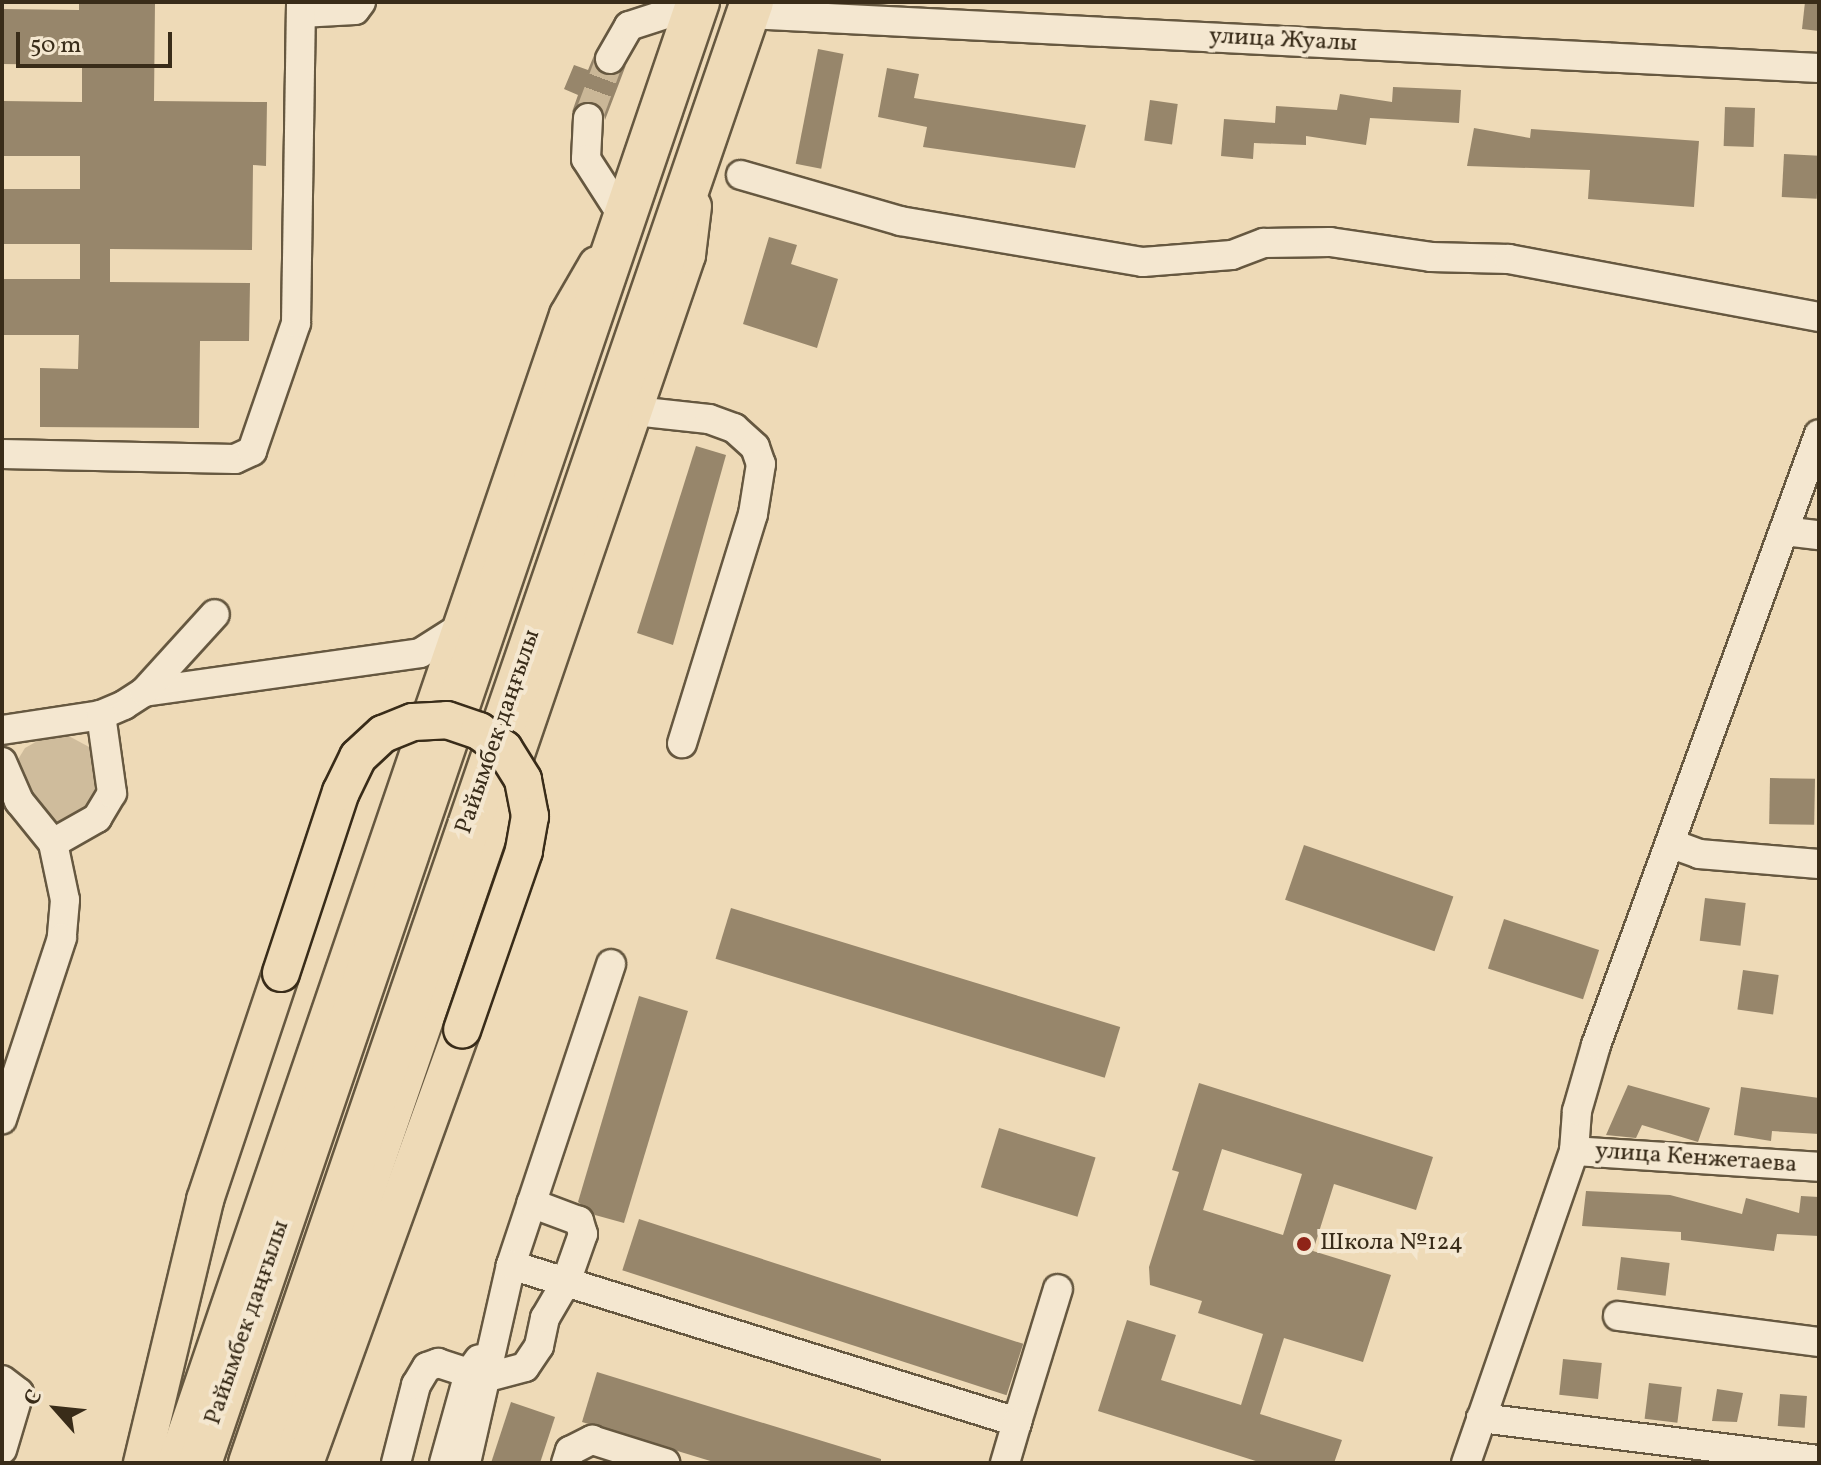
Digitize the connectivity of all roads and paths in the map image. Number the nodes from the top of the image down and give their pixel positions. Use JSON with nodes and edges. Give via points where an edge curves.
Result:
{"nodes":[{"id":1,"x":361,"y":2,"type":"edge"},
{"id":2,"x":697,"y":3,"type":"edge"},
{"id":3,"x":301,"y":8,"type":"edge"},
{"id":4,"x":750,"y":8,"type":"edge"},
{"id":5,"x":610,"y":59,"type":"tunnel mouth"},
{"id":6,"x":1819,"y":68,"type":"edge"},
{"id":7,"x":588,"y":118,"type":"tunnel mouth"},
{"id":8,"x":697,"y":158,"type":"junction"},
{"id":9,"x":741,"y":175,"type":"dead end"},
{"id":10,"x":624,"y":218,"type":"junction"},
{"id":11,"x":1819,"y":317,"type":"edge"},
{"id":12,"x":635,"y":411,"type":"junction"},
{"id":13,"x":1819,"y":434,"type":"edge"},
{"id":14,"x":2,"y":454,"type":"edge"},
{"id":15,"x":1784,"y":531,"type":"junction"},
{"id":16,"x":1819,"y":535,"type":"edge"},
{"id":17,"x":215,"y":614,"type":"dead end"},
{"id":18,"x":461,"y":627,"type":"junction"},
{"id":19,"x":394,"y":656,"type":"junction"},
{"id":20,"x":439,"y":691,"type":"junction"},
{"id":21,"x":144,"y":692,"type":"junction"},
{"id":22,"x":101,"y":715,"type":"junction"},
{"id":23,"x":2,"y":730,"type":"edge"},
{"id":24,"x":682,"y":743,"type":"dead end"},
{"id":25,"x":2,"y":762,"type":"edge"},
{"id":26,"x":53,"y":843,"type":"junction"},
{"id":27,"x":1672,"y":844,"type":"junction"},
{"id":28,"x":1819,"y":864,"type":"edge"},
{"id":29,"x":611,"y":964,"type":"dead end"},
{"id":30,"x":2,"y":1119,"type":"edge"},
{"id":31,"x":1574,"y":1151,"type":"junction"},
{"id":32,"x":1819,"y":1167,"type":"edge"},
{"id":33,"x":531,"y":1203,"type":"junction"},
{"id":34,"x":511,"y":1265,"type":"junction"},
{"id":35,"x":566,"y":1282,"type":"junction"},
{"id":36,"x":1058,"y":1289,"type":"dead end"},
{"id":37,"x":1618,"y":1316,"type":"dead end"},
{"id":38,"x":1819,"y":1342,"type":"edge"},
{"id":39,"x":479,"y":1375,"type":"junction"},
{"id":40,"x":2,"y":1380,"type":"edge"},
{"id":41,"x":1481,"y":1418,"type":"junction"},
{"id":42,"x":1017,"y":1422,"type":"junction"},
{"id":43,"x":2,"y":1450,"type":"edge"},
{"id":44,"x":1819,"y":1460,"type":"edge"},
{"id":45,"x":142,"y":1463,"type":"edge"},
{"id":46,"x":176,"y":1463,"type":"edge"},
{"id":47,"x":200,"y":1463,"type":"edge"},
{"id":48,"x":250,"y":1463,"type":"edge"},
{"id":49,"x":273,"y":1463,"type":"edge"},
{"id":50,"x":305,"y":1463,"type":"edge"},
{"id":51,"x":396,"y":1463,"type":"edge"},
{"id":52,"x":444,"y":1463,"type":"edge"},
{"id":53,"x":466,"y":1463,"type":"edge"},
{"id":54,"x":566,"y":1463,"type":"edge"},
{"id":55,"x":665,"y":1463,"type":"edge"},
{"id":56,"x":1005,"y":1463,"type":"edge"},
{"id":57,"x":1466,"y":1463,"type":"edge"}],
"edges":[{"from":1,"to":3,"type":"street","via":[[355,10]]},
{"from":2,"to":5,"type":"street","via":[[629,26]]},
{"from":2,"to":10,"type":"highway","name":"Райымбек даңғылы"},
{"from":3,"to":14,"type":"street","via":[[296,323],[252,451],[235,459]]},
{"from":4,"to":6,"type":"street","name":"улица Жуалы"},
{"from":4,"to":8,"type":"highway","name":"Райымбек даңғылы"},
{"from":7,"to":10,"type":"street","via":[[586,159]]},
{"from":8,"to":12,"type":"main road","via":[[687,255]]},
{"from":8,"to":48,"type":"highway","name":"Райымбек даңғылы"},
{"from":9,"to":11,"type":"street","via":[[900,221],[1143,262],[1232,255],[1264,243],[1330,242],[1431,257],[1509,259]]},
{"from":10,"to":18,"type":"main road","via":[[568,315]]},
{"from":10,"to":47,"type":"highway","name":"Райымбек даңғылы"},
{"from":12,"to":24,"type":"street","via":[[709,419],[734,428],[755,447],[761,464],[753,514]]},
{"from":12,"to":49,"type":"main road"},
{"from":13,"to":15,"type":"street"},
{"from":15,"to":16,"type":"street"},
{"from":15,"to":27,"type":"street"},
{"from":17,"to":21,"type":"street"},
{"from":18,"to":19,"type":"street","via":[[420,653]]},
{"from":18,"to":20,"type":"main road"},
{"from":19,"to":20,"type":"street"},
{"from":19,"to":21,"type":"street"},
{"from":20,"to":46,"type":"main road"},
{"from":21,"to":22,"type":"street"},
{"from":22,"to":23,"type":"street"},
{"from":22,"to":26,"type":"street","via":[[112,793],[97,818]]},
{"from":25,"to":26,"type":"street","via":[[19,801]]},
{"from":26,"to":30,"type":"street","via":[[65,900],[62,938]]},
{"from":27,"to":28,"type":"street","via":[[1699,854]]},
{"from":27,"to":31,"type":"street","via":[[1596,1045],[1577,1111]]},
{"from":29,"to":33,"type":"street"},
{"from":31,"to":32,"type":"street","name":"улица Кенжетаева"},
{"from":31,"to":41,"type":"street"},
{"from":33,"to":34,"type":"street"},
{"from":33,"to":35,"type":"street","via":[[583,1227]]},
{"from":34,"to":35,"type":"street"},
{"from":34,"to":39,"type":"street"},
{"from":35,"to":39,"type":"street","via":[[525,1367]]},
{"from":35,"to":42,"type":"street"},
{"from":36,"to":42,"type":"street"},
{"from":37,"to":38,"type":"street"},
{"from":39,"to":51,"type":"street","via":[[438,1363],[427,1367],[416,1385]]},
{"from":39,"to":52,"type":"street"},
{"from":39,"to":53,"type":"street"},
{"from":40,"to":43,"type":"street","via":[[19,1393],[19,1406]]},
{"from":41,"to":44,"type":"street"},
{"from":41,"to":57,"type":"street"},
{"from":42,"to":56,"type":"street"},
{"from":45,"to":50,"type":"main road","bridge":true,"via":[[205,1200],[341,792],[358,757],[398,728],[447,720],[479,731],[504,749],[523,780],[530,816],[524,851]]},
{"from":54,"to":55,"type":"street","via":[[570,1451],[592,1440]]}]}
